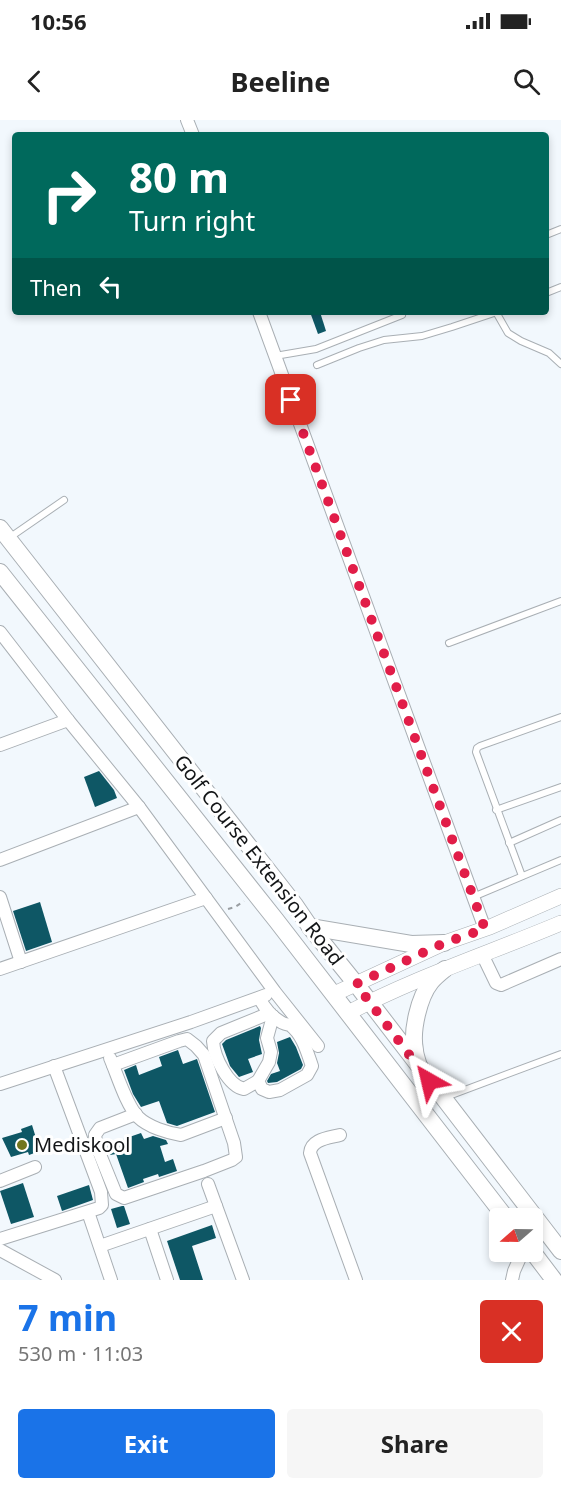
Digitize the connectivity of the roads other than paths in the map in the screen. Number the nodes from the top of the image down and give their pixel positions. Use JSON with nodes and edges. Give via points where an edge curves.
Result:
{"nodes":[{"id":1,"x":259,"y":315,"type":"edge"},
{"id":2,"x":402,"y":315,"type":"dead end"},
{"id":3,"x":480,"y":315,"type":"edge"},
{"id":4,"x":499,"y":315,"type":"edge"},
{"id":5,"x":275,"y":356,"type":"junction"},
{"id":6,"x":561,"y":364,"type":"edge"},
{"id":7,"x":317,"y":365,"type":"dead end"},
{"id":8,"x":64,"y":500,"type":"dead end"},
{"id":9,"x":4,"y":533,"type":"edge"},
{"id":10,"x":0,"y":572,"type":"edge"},
{"id":11,"x":561,"y":601,"type":"edge"},
{"id":12,"x":1,"y":634,"type":"edge"},
{"id":13,"x":449,"y":643,"type":"dead end"},
{"id":14,"x":561,"y":717,"type":"edge"},
{"id":15,"x":68,"y":720,"type":"junction"},
{"id":16,"x":0,"y":745,"type":"edge"},
{"id":17,"x":561,"y":787,"type":"edge"},
{"id":18,"x":139,"y":807,"type":"junction"},
{"id":19,"x":496,"y":810,"type":"junction"},
{"id":20,"x":561,"y":820,"type":"edge"},
{"id":21,"x":509,"y":843,"type":"junction"},
{"id":22,"x":0,"y":860,"type":"edge"},
{"id":23,"x":561,"y":860,"type":"edge"},
{"id":24,"x":522,"y":876,"type":"junction"},
{"id":25,"x":561,"y":896,"type":"edge"},
{"id":26,"x":0,"y":897,"type":"edge"},
{"id":27,"x":473,"y":897,"type":"junction"},
{"id":28,"x":207,"y":898,"type":"junction"},
{"id":29,"x":561,"y":923,"type":"edge"},
{"id":30,"x":310,"y":927,"type":"junction"},
{"id":31,"x":485,"y":929,"type":"junction"},
{"id":32,"x":444,"y":943,"type":"junction"},
{"id":33,"x":482,"y":954,"type":"junction"},
{"id":34,"x":561,"y":959,"type":"edge"},
{"id":35,"x":21,"y":962,"type":"junction"},
{"id":36,"x":0,"y":969,"type":"edge"},
{"id":37,"x":445,"y":969,"type":"junction"},
{"id":38,"x":356,"y":984,"type":"junction"},
{"id":39,"x":275,"y":992,"type":"junction"},
{"id":40,"x":334,"y":994,"type":"junction"},
{"id":41,"x":259,"y":998,"type":"junction"},
{"id":42,"x":369,"y":1002,"type":"junction"},
{"id":43,"x":348,"y":1013,"type":"junction"},
{"id":44,"x":271,"y":1014,"type":"junction"},
{"id":45,"x":318,"y":1046,"type":"dead end"},
{"id":46,"x":106,"y":1049,"type":"junction"},
{"id":47,"x":561,"y":1054,"type":"edge"},
{"id":48,"x":113,"y":1065,"type":"junction"},
{"id":49,"x":54,"y":1066,"type":"junction"},
{"id":50,"x":420,"y":1069,"type":"junction"},
{"id":51,"x":258,"y":1081,"type":"junction"},
{"id":52,"x":0,"y":1084,"type":"edge"},
{"id":53,"x":443,"y":1098,"type":"junction"},
{"id":54,"x":136,"y":1114,"type":"junction"},
{"id":55,"x":226,"y":1118,"type":"junction"},
{"id":56,"x":340,"y":1135,"type":"dead end"},
{"id":57,"x":35,"y":1167,"type":"dead end"},
{"id":58,"x":0,"y":1181,"type":"edge"},
{"id":59,"x":208,"y":1184,"type":"dead end"},
{"id":60,"x":216,"y":1206,"type":"junction"},
{"id":61,"x":499,"y":1208,"type":"edge"},
{"id":62,"x":88,"y":1212,"type":"junction"},
{"id":63,"x":150,"y":1229,"type":"junction"},
{"id":64,"x":0,"y":1239,"type":"edge"},
{"id":65,"x":100,"y":1246,"type":"junction"},
{"id":66,"x":0,"y":1250,"type":"edge"},
{"id":67,"x":561,"y":1251,"type":"edge"},
{"id":68,"x":518,"y":1262,"type":"edge"},
{"id":69,"x":540,"y":1262,"type":"edge"},
{"id":70,"x":55,"y":1280,"type":"edge"},
{"id":71,"x":111,"y":1280,"type":"edge"},
{"id":72,"x":167,"y":1280,"type":"edge"},
{"id":73,"x":243,"y":1280,"type":"edge"},
{"id":74,"x":356,"y":1280,"type":"edge"},
{"id":75,"x":512,"y":1280,"type":"edge"},
{"id":76,"x":554,"y":1280,"type":"edge"}],
"edges":[{"from":1,"to":5,"type":"street"},
{"from":2,"to":5,"type":"lane","via":[[316,349]]},
{"from":3,"to":7,"type":"lane","via":[[422,336],[384,340]]},
{"from":4,"to":6,"type":"lane","via":[[508,333],[549,353]]},
{"from":5,"to":27,"type":"street"},
{"from":8,"to":9,"type":"lane"},
{"from":9,"to":30,"type":"main road","name":"Golf Course Extension Road"},
{"from":10,"to":40,"type":"main road","name":"Golf Course Extension Road"},
{"from":11,"to":13,"type":"lane"},
{"from":12,"to":15,"type":"street"},
{"from":14,"to":19,"type":"lane","via":[[477,748]]},
{"from":15,"to":16,"type":"street"},
{"from":15,"to":18,"type":"street"},
{"from":17,"to":19,"type":"lane"},
{"from":18,"to":22,"type":"street"},
{"from":18,"to":28,"type":"street"},
{"from":19,"to":21,"type":"lane"},
{"from":20,"to":21,"type":"lane"},
{"from":21,"to":24,"type":"lane"},
{"from":23,"to":24,"type":"lane"},
{"from":24,"to":27,"type":"lane"},
{"from":25,"to":31,"type":"street"},
{"from":26,"to":35,"type":"street"},
{"from":27,"to":31,"type":"street"},
{"from":28,"to":35,"type":"street"},
{"from":28,"to":39,"type":"street"},
{"from":29,"to":33,"type":"street"},
{"from":30,"to":32,"type":"main road","via":[[411,944]]},
{"from":30,"to":38,"type":"main road","name":"Golf Course Extension Road"},
{"from":31,"to":32,"type":"street"},
{"from":32,"to":38,"type":"street"},
{"from":33,"to":34,"type":"street","via":[[496,983],[501,985]]},
{"from":33,"to":37,"type":"street"},
{"from":35,"to":36,"type":"street"},
{"from":37,"to":42,"type":"street"},
{"from":37,"to":50,"type":"main road","via":[[431,982],[417,1014],[414,1048]]},
{"from":38,"to":40,"type":"street"},
{"from":38,"to":42,"type":"main road","name":"Golf Course Extension Road"},
{"from":39,"to":41,"type":"street"},
{"from":39,"to":45,"type":"street"},
{"from":40,"to":43,"type":"main road","name":"Golf Course Extension Road"},
{"from":41,"to":44,"type":"street"},
{"from":41,"to":46,"type":"street"},
{"from":42,"to":43,"type":"street"},
{"from":42,"to":50,"type":"main road","name":"Golf Course Extension Road"},
{"from":43,"to":61,"type":"main road","name":"Golf Course Extension Road"},
{"from":44,"to":51,"type":"street","via":[[267,1038],[271,1052]]},
{"from":44,"to":51,"type":"street","via":[[289,1025],[304,1042],[312,1066],[307,1074],[280,1090],[269,1092]]},
{"from":44,"to":51,"type":"street","via":[[213,1041],[228,1079],[237,1088],[244,1089]]},
{"from":46,"to":48,"type":"street"},
{"from":46,"to":49,"type":"street"},
{"from":47,"to":53,"type":"lane"},
{"from":48,"to":54,"type":"street"},
{"from":48,"to":55,"type":"street","via":[[187,1040],[204,1055]]},
{"from":49,"to":52,"type":"street"},
{"from":49,"to":62,"type":"street","via":[[101,1192],[102,1205]]},
{"from":50,"to":53,"type":"main road","name":"Golf Course Extension Road"},
{"from":53,"to":67,"type":"main road","name":"Golf Course Extension Road"},
{"from":54,"to":55,"type":"street","via":[[151,1125],[181,1135]]},
{"from":54,"to":55,"type":"street","via":[[100,1128],[95,1135],[116,1194],[124,1198],[232,1160],[236,1152]]},
{"from":56,"to":74,"type":"street","via":[[313,1144],[310,1153]]},
{"from":57,"to":58,"type":"street"},
{"from":59,"to":60,"type":"street"},
{"from":60,"to":63,"type":"street"},
{"from":60,"to":73,"type":"street"},
{"from":62,"to":64,"type":"street"},
{"from":62,"to":65,"type":"street"},
{"from":63,"to":65,"type":"street"},
{"from":63,"to":72,"type":"street"},
{"from":65,"to":71,"type":"street"},
{"from":66,"to":70,"type":"street"},
{"from":68,"to":75,"type":"street"},
{"from":69,"to":76,"type":"main road"}]}
